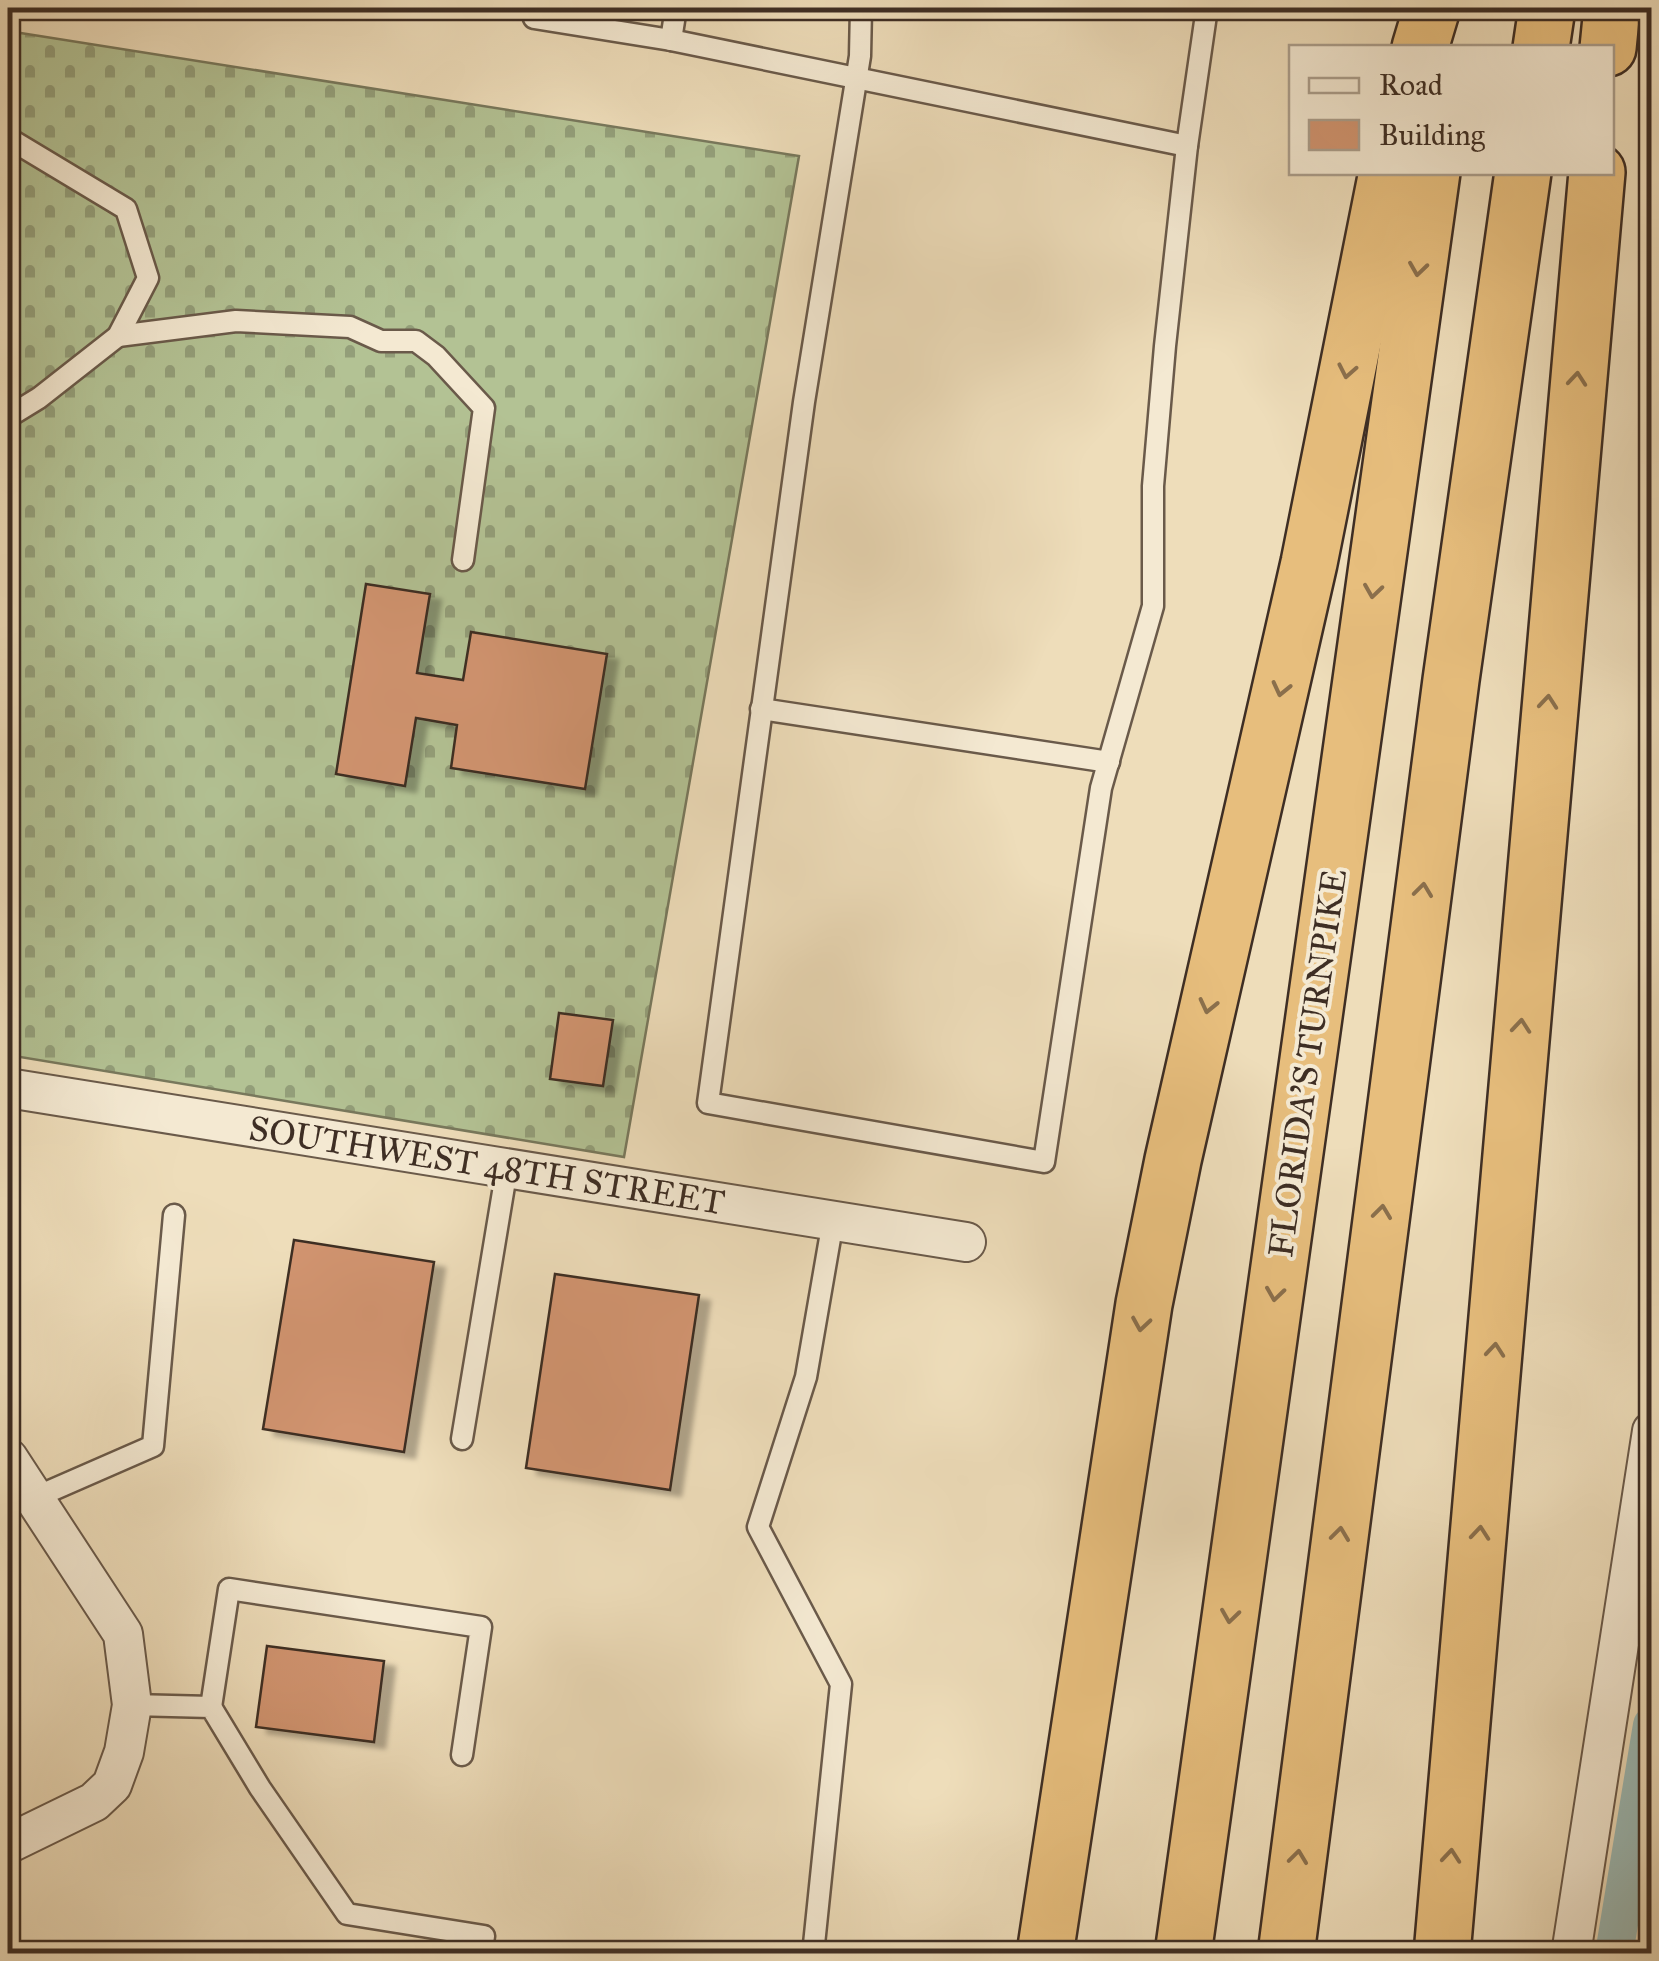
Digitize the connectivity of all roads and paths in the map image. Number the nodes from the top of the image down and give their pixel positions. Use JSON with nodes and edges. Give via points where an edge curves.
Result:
{"nodes":[{"id":1,"x":536,"y":8,"type":"edge"},
{"id":2,"x":676,"y":8,"type":"edge"},
{"id":3,"x":861,"y":8,"type":"edge"},
{"id":4,"x":1207,"y":8,"type":"edge"},
{"id":5,"x":1432,"y":8,"type":"edge"},
{"id":6,"x":1455,"y":8,"type":"edge"},
{"id":7,"x":1546,"y":8,"type":"edge"},
{"id":8,"x":1612,"y":8,"type":"edge"},
{"id":9,"x":671,"y":40,"type":"junction"},
{"id":10,"x":1421,"y":45,"type":"edge"},
{"id":11,"x":1450,"y":45,"type":"edge"},
{"id":12,"x":1541,"y":45,"type":"edge"},
{"id":13,"x":1608,"y":45,"type":"edge"},
{"id":14,"x":855,"y":78,"type":"junction"},
{"id":15,"x":8,"y":138,"type":"edge"},
{"id":16,"x":1187,"y":146,"type":"junction"},
{"id":17,"x":1385,"y":175,"type":"edge"},
{"id":18,"x":1432,"y":175,"type":"edge"},
{"id":19,"x":1523,"y":175,"type":"edge"},
{"id":20,"x":1597,"y":175,"type":"edge"},
{"id":21,"x":118,"y":336,"type":"junction"},
{"id":22,"x":8,"y":417,"type":"edge"},
{"id":23,"x":463,"y":560,"type":"dead end"},
{"id":24,"x":760,"y":709,"type":"junction"},
{"id":25,"x":1109,"y":762,"type":"junction"},
{"id":26,"x":8,"y":1088,"type":"edge"},
{"id":27,"x":507,"y":1168,"type":"junction"},
{"id":28,"x":174,"y":1215,"type":"dead end"},
{"id":29,"x":833,"y":1221,"type":"junction"},
{"id":30,"x":966,"y":1242,"type":"dead end"},
{"id":31,"x":1652,"y":1431,"type":"edge"},
{"id":32,"x":462,"y":1439,"type":"dead end"},
{"id":33,"x":8,"y":1458,"type":"edge"},
{"id":34,"x":34,"y":1498,"type":"junction"},
{"id":35,"x":132,"y":1705,"type":"junction"},
{"id":36,"x":210,"y":1707,"type":"junction"},
{"id":37,"x":462,"y":1755,"type":"dead end"},
{"id":38,"x":8,"y":1844,"type":"edge"},
{"id":39,"x":481,"y":1954,"type":"edge"},
{"id":40,"x":814,"y":1954,"type":"edge"},
{"id":41,"x":1045,"y":1954,"type":"edge"},
{"id":42,"x":1183,"y":1954,"type":"edge"},
{"id":43,"x":1286,"y":1954,"type":"edge"},
{"id":44,"x":1442,"y":1954,"type":"edge"},
{"id":45,"x":1572,"y":1954,"type":"edge"}],
"edges":[{"from":1,"to":9,"type":"lane","via":[[534,18]]},
{"from":2,"to":9,"type":"lane"},
{"from":3,"to":14,"type":"lane"},
{"from":4,"to":16,"type":"lane"},
{"from":5,"to":10,"type":"highway"},
{"from":6,"to":11,"type":"highway"},
{"from":7,"to":12,"type":"highway"},
{"from":8,"to":13,"type":"highway"},
{"from":9,"to":14,"type":"lane"},
{"from":14,"to":16,"type":"lane"},
{"from":14,"to":24,"type":"lane"},
{"from":15,"to":21,"type":"lane","via":[[126,209],[148,278]]},
{"from":16,"to":25,"type":"lane","via":[[1154,470],[1153,606]]},
{"from":17,"to":41,"type":"highway","one_way":true,"via":[[1309,563],[1144,1304]]},
{"from":18,"to":42,"type":"highway","name":"FLORIDA'S TURNPIKE","one_way":true},
{"from":43,"to":19,"type":"highway","one_way":true,"via":[[1450,680]]},
{"from":44,"to":20,"type":"highway","one_way":true},
{"from":21,"to":22,"type":"lane"},
{"from":21,"to":23,"type":"lane","via":[[236,321],[350,327],[381,341],[416,342],[484,408]]},
{"from":24,"to":25,"type":"lane"},
{"from":24,"to":25,"type":"lane","via":[[708,1103],[1044,1162]]},
{"from":26,"to":27,"type":"street","name":"SOUTHWEST 48TH STREET"},
{"from":27,"to":29,"type":"street","name":"SOUTHWEST 48TH STREET"},
{"from":27,"to":32,"type":"lane"},
{"from":28,"to":34,"type":"lane","via":[[153,1446]]},
{"from":29,"to":30,"type":"street","name":"SOUTHWEST 48TH STREET"},
{"from":29,"to":40,"type":"lane","via":[[806,1377],[758,1527],[841,1684]]},
{"from":31,"to":45,"type":"street"},
{"from":33,"to":34,"type":"street"},
{"from":34,"to":35,"type":"street","via":[[124,1634]]},
{"from":35,"to":36,"type":"lane"},
{"from":35,"to":38,"type":"street","via":[[112,1785],[94,1802]]},
{"from":36,"to":37,"type":"lane","via":[[229,1589],[482,1628]]},
{"from":36,"to":39,"type":"lane","via":[[347,1914],[484,1936]]}]}
